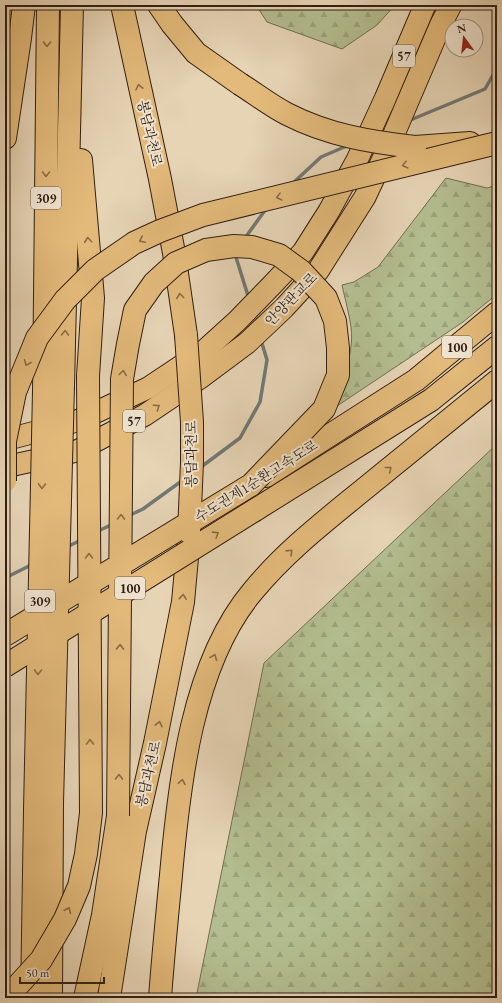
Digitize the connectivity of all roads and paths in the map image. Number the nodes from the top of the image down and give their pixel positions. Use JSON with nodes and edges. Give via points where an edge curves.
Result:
{"nodes":[{"id":1,"x":24,"y":5,"type":"edge"},
{"id":2,"x":48,"y":5,"type":"edge"},
{"id":3,"x":72,"y":5,"type":"edge"},
{"id":4,"x":122,"y":5,"type":"edge"},
{"id":5,"x":159,"y":5,"type":"edge"},
{"id":6,"x":425,"y":5,"type":"edge"},
{"id":7,"x":451,"y":5,"type":"edge"},
{"id":8,"x":72,"y":49,"type":"junction"},
{"id":9,"x":5,"y":138,"type":"edge"},
{"id":10,"x":497,"y":142,"type":"edge"},
{"id":11,"x":497,"y":313,"type":"edge"},
{"id":12,"x":497,"y":347,"type":"edge"},
{"id":13,"x":497,"y":380,"type":"edge"},
{"id":14,"x":54,"y":389,"type":"junction"},
{"id":15,"x":5,"y":440,"type":"edge"},
{"id":16,"x":5,"y":467,"type":"edge"},
{"id":17,"x":5,"y":481,"type":"edge"},
{"id":18,"x":251,"y":485,"type":"junction"},
{"id":19,"x":5,"y":635,"type":"edge"},
{"id":20,"x":5,"y":666,"type":"edge"},
{"id":21,"x":44,"y":806,"type":"junction"},
{"id":22,"x":5,"y":998,"type":"edge"},
{"id":23,"x":32,"y":998,"type":"edge"},
{"id":24,"x":51,"y":998,"type":"edge"},
{"id":25,"x":85,"y":998,"type":"edge"},
{"id":26,"x":109,"y":998,"type":"edge"},
{"id":27,"x":160,"y":998,"type":"edge"}],
"edges":[{"from":1,"to":9,"type":"highway"},
{"from":2,"to":14,"type":"highway","number":"309","one_way":true},
{"from":3,"to":8,"type":"highway","number":"309"},
{"from":26,"to":4,"type":"highway","name":"봉담과천로","one_way":true,"bridge":true,"via":[[135,831],[183,602],[192,462],[186,335],[173,246]]},
{"from":5,"to":10,"type":"highway","bridge":true,"via":[[196,53],[287,114],[328,131],[370,142],[415,147]]},
{"from":6,"to":15,"type":"main road","name":"안양판교로","number":"57","via":[[381,107],[329,211],[303,252],[273,284],[205,350],[148,388],[77,421]]},
{"from":16,"to":7,"type":"main road","name":"안양판교로","number":"57","one_way":true,"via":[[77,451],[145,415],[247,343],[284,308],[318,271],[364,197]]},
{"from":14,"to":8,"type":"highway","number":"309","one_way":true},
{"from":22,"to":8,"type":"highway","one_way":true,"bridge":true,"via":[[41,960],[65,919],[79,886],[91,813],[88,376],[93,298]]},
{"from":10,"to":17,"type":"highway","one_way":true,"bridge":true,"via":[[203,215],[160,230],[95,270],[66,300],[37,338],[15,392],[5,440]]},
{"from":11,"to":18,"type":"highway","name":"수도권제1순환고속도로","number":"100","bridge":true,"via":[[416,380]]},
{"from":20,"to":12,"type":"highway","name":"수도권제1순환고속도로","number":"100","one_way":true,"bridge":true,"via":[[431,400]]},
{"from":27,"to":13,"type":"highway","one_way":true,"via":[[176,821],[186,753],[206,676],[221,640],[252,592],[305,537]]},
{"from":14,"to":21,"type":"highway","number":"309","bridge":true},
{"from":18,"to":19,"type":"highway","name":"수도권제1순환고속도로","number":"100","bridge":true},
{"from":25,"to":18,"type":"highway","one_way":true,"bridge":true,"via":[[103,915],[118,816],[122,379],[128,344],[135,310],[154,283],[176,263],[206,250],[234,246],[252,247],[279,255],[301,272],[326,298],[335,321],[338,348],[338,374],[324,408]]},
{"from":21,"to":23,"type":"highway","number":"309"},
{"from":21,"to":24,"type":"highway","number":"309"}]}
